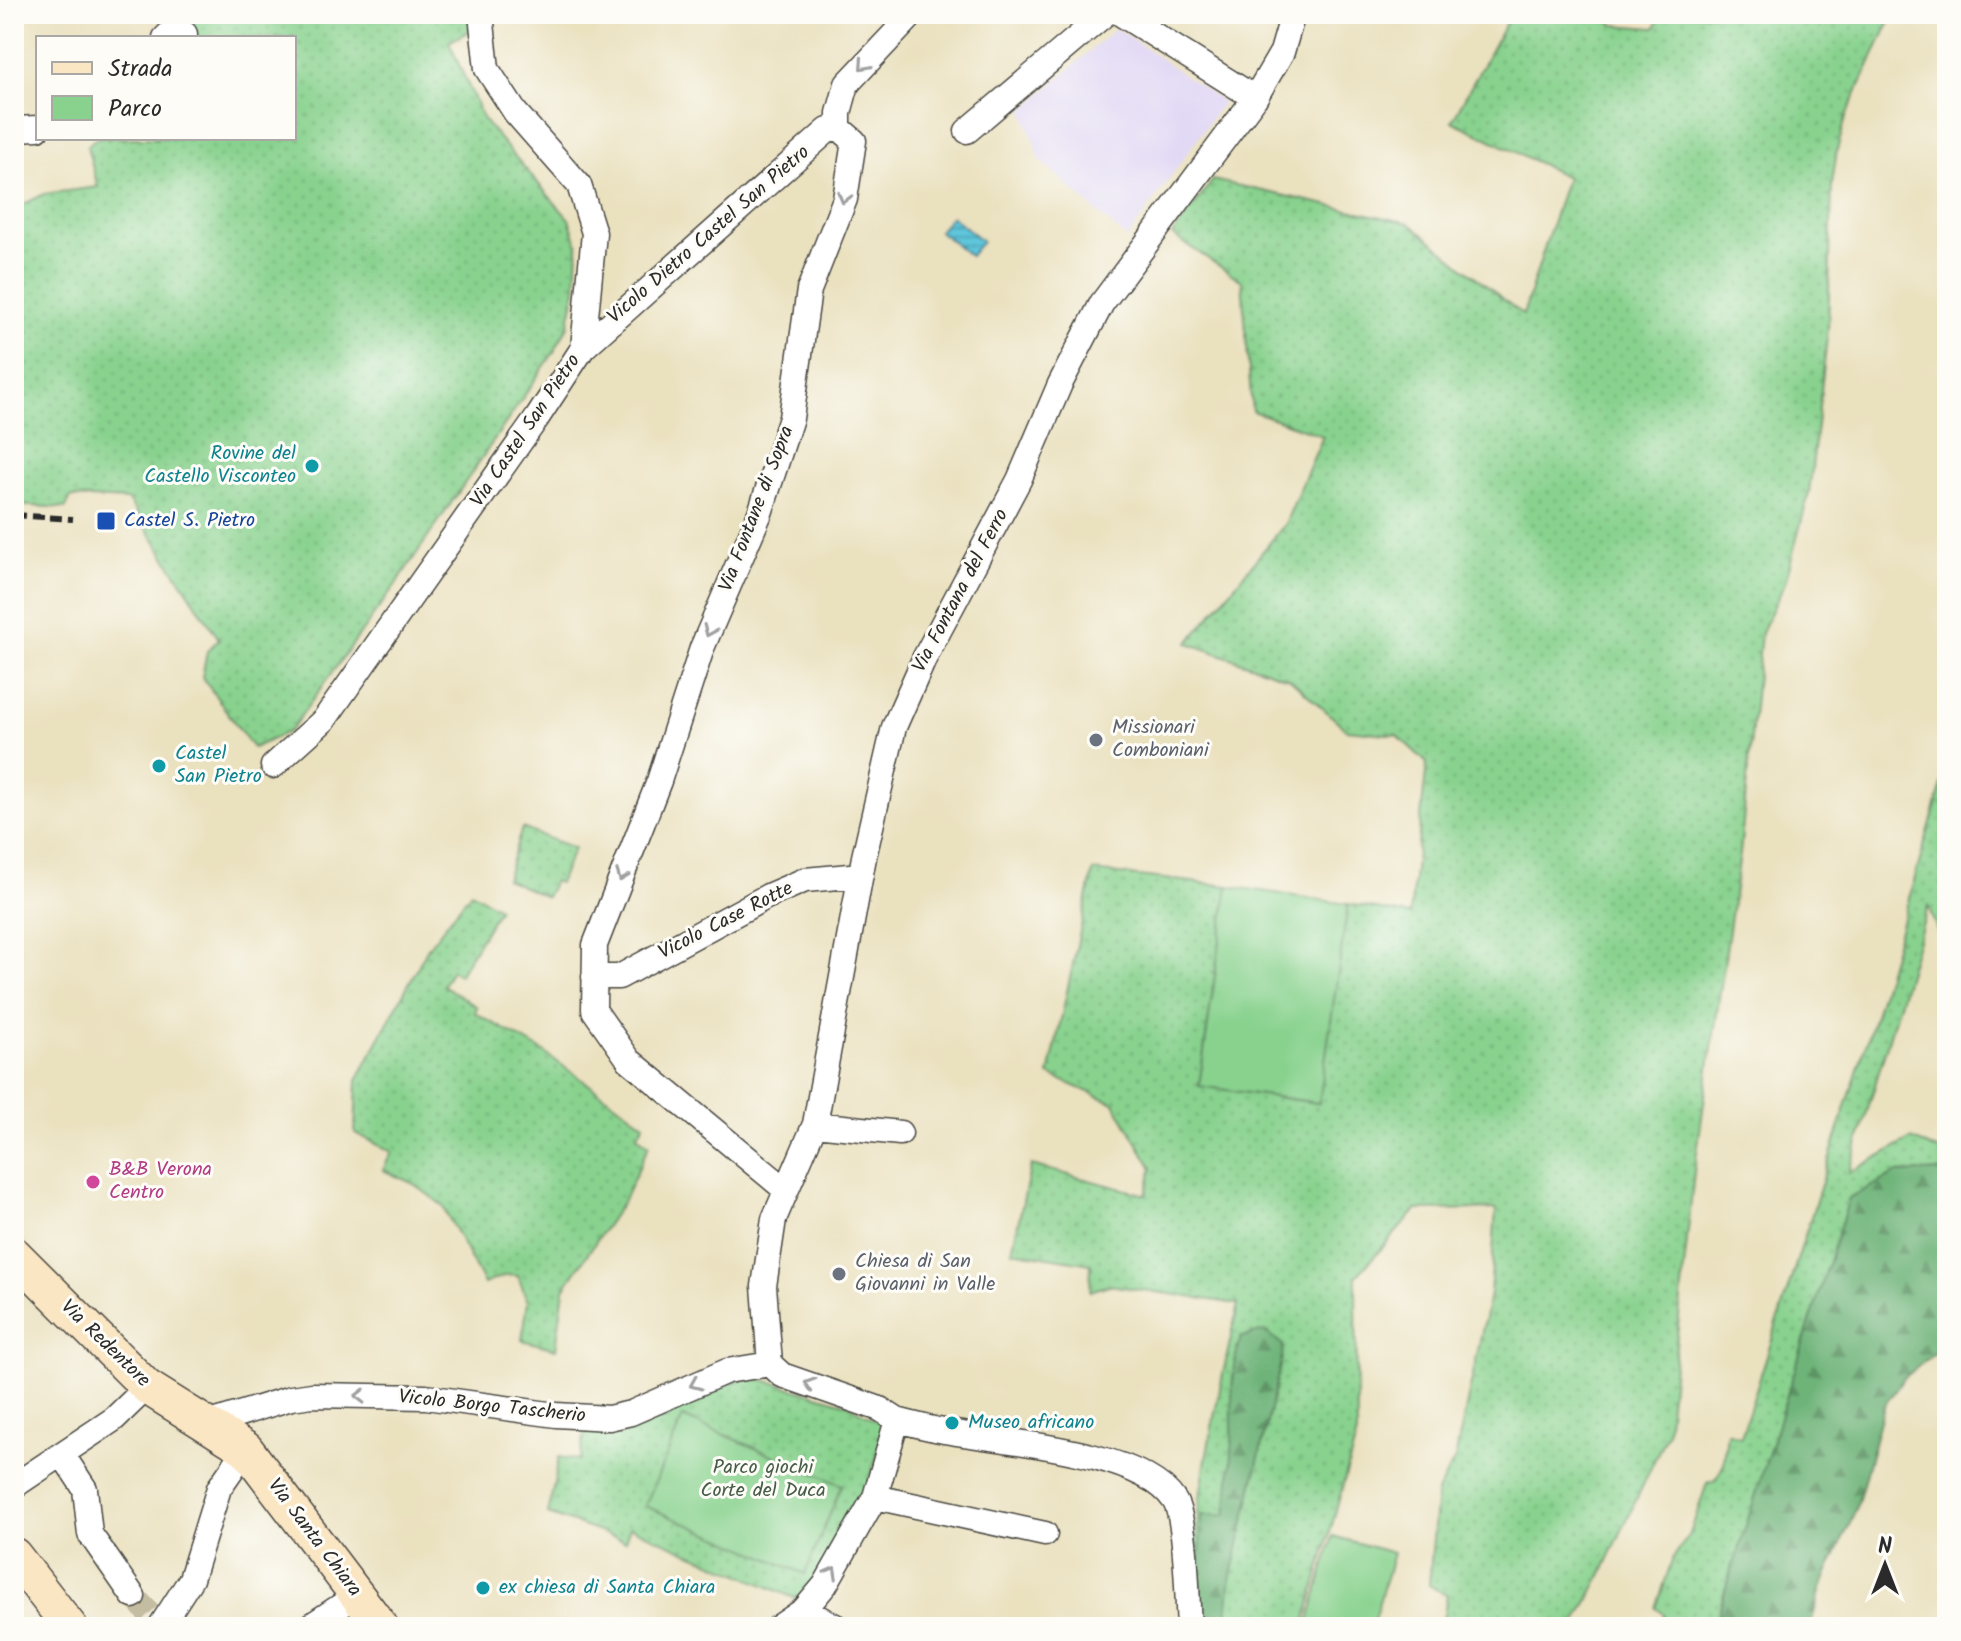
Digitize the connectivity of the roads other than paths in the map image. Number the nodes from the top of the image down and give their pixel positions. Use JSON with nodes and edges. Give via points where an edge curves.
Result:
{"nodes":[{"id":1,"x":481,"y":14,"type":"edge"},
{"id":2,"x":913,"y":14,"type":"edge"},
{"id":3,"x":1105,"y":14,"type":"edge"},
{"id":4,"x":1121,"y":14,"type":"edge"},
{"id":5,"x":1293,"y":14,"type":"edge"},
{"id":6,"x":1255,"y":98,"type":"junction"},
{"id":7,"x":839,"y":128,"type":"junction"},
{"id":8,"x":967,"y":131,"type":"dead end"},
{"id":9,"x":583,"y":348,"type":"junction"},
{"id":10,"x":273,"y":766,"type":"dead end"},
{"id":11,"x":861,"y":875,"type":"junction"},
{"id":12,"x":594,"y":977,"type":"junction"},
{"id":13,"x":900,"y":1133,"type":"dead end"},
{"id":14,"x":812,"y":1134,"type":"junction"},
{"id":15,"x":786,"y":1190,"type":"junction"},
{"id":16,"x":14,"y":1254,"type":"edge"},
{"id":17,"x":770,"y":1364,"type":"junction"},
{"id":18,"x":147,"y":1387,"type":"junction"},
{"id":19,"x":897,"y":1420,"type":"junction"},
{"id":20,"x":207,"y":1424,"type":"junction"},
{"id":21,"x":246,"y":1449,"type":"junction"},
{"id":22,"x":62,"y":1454,"type":"junction"},
{"id":23,"x":14,"y":1486,"type":"edge"},
{"id":24,"x":875,"y":1497,"type":"junction"},
{"id":25,"x":1045,"y":1534,"type":"dead end"},
{"id":26,"x":14,"y":1555,"type":"edge"},
{"id":27,"x":357,"y":1595,"type":"junction"},
{"id":28,"x":133,"y":1596,"type":"tunnel mouth"},
{"id":29,"x":804,"y":1610,"type":"junction"},
{"id":30,"x":70,"y":1627,"type":"edge"},
{"id":31,"x":161,"y":1627,"type":"edge"},
{"id":32,"x":309,"y":1627,"type":"edge"},
{"id":33,"x":381,"y":1627,"type":"edge"},
{"id":34,"x":779,"y":1627,"type":"edge"},
{"id":35,"x":837,"y":1627,"type":"edge"},
{"id":36,"x":1189,"y":1627,"type":"edge"}],
"edges":[{"from":1,"to":9,"type":"street","name":"Via Castel San Pietro","via":[[487,69],[515,112],[579,185],[594,233]]},
{"from":2,"to":7,"type":"street","name":"Via Fontane di Sopra","one_way":true,"via":[[847,84]]},
{"from":3,"to":8,"type":"street"},
{"from":4,"to":6,"type":"street"},
{"from":5,"to":6,"type":"street","name":"Via Fontana del Ferro","via":[[1282,52]]},
{"from":6,"to":11,"type":"street","name":"Via Fontana del Ferro","via":[[1102,303],[1060,384],[1019,480],[894,727]]},
{"from":7,"to":9,"type":"street","name":"Vicolo Dietro Castel San Pietro","via":[[828,130]]},
{"from":7,"to":12,"type":"street","name":"Via Fontane di Sopra","one_way":true,"via":[[854,141],[845,199],[809,290],[791,418],[760,513],[702,648],[659,781],[595,945]]},
{"from":9,"to":10,"type":"street","name":"Via Castel San Pietro","via":[[324,720]]},
{"from":11,"to":12,"type":"street","name":"Vicolo Case Rotte","via":[[805,880],[619,977]]},
{"from":11,"to":14,"type":"street","name":"Via Fontana del Ferro"},
{"from":12,"to":15,"type":"street","via":[[594,1010],[629,1060]]},
{"from":13,"to":14,"type":"street"},
{"from":14,"to":15,"type":"street","name":"Via Fontana del Ferro"},
{"from":15,"to":17,"type":"street","name":"Via Fontana del Ferro","via":[[774,1219],[764,1286]]},
{"from":16,"to":18,"type":"main road","name":"Via Redentore"},
{"from":19,"to":17,"type":"street","one_way":true,"via":[[880,1409],[782,1375]]},
{"from":17,"to":20,"type":"street","name":"Vicolo Borgo Tascherio","one_way":true,"via":[[727,1371],[609,1418],[426,1397],[312,1395]]},
{"from":18,"to":20,"type":"main road","name":"Via Redentore"},
{"from":18,"to":22,"type":"street","via":[[114,1419]]},
{"from":19,"to":24,"type":"street"},
{"from":19,"to":36,"type":"street","via":[[1089,1454],[1163,1488],[1176,1502],[1184,1530]]},
{"from":20,"to":21,"type":"main road","name":"Via Redentore"},
{"from":21,"to":27,"type":"main road","name":"Via Santa Chiara"},
{"from":21,"to":31,"type":"street","via":[[219,1488],[191,1579]]},
{"from":22,"to":23,"type":"street"},
{"from":22,"to":28,"type":"street","via":[[85,1489],[90,1534]]},
{"from":24,"to":25,"type":"street"},
{"from":29,"to":24,"type":"street","one_way":true,"via":[[825,1585]]},
{"from":26,"to":30,"type":"main road"},
{"from":27,"to":32,"type":"street"},
{"from":27,"to":33,"type":"main road","name":"Via Santa Chiara"},
{"from":29,"to":34,"type":"street"},
{"from":29,"to":35,"type":"street"}]}
